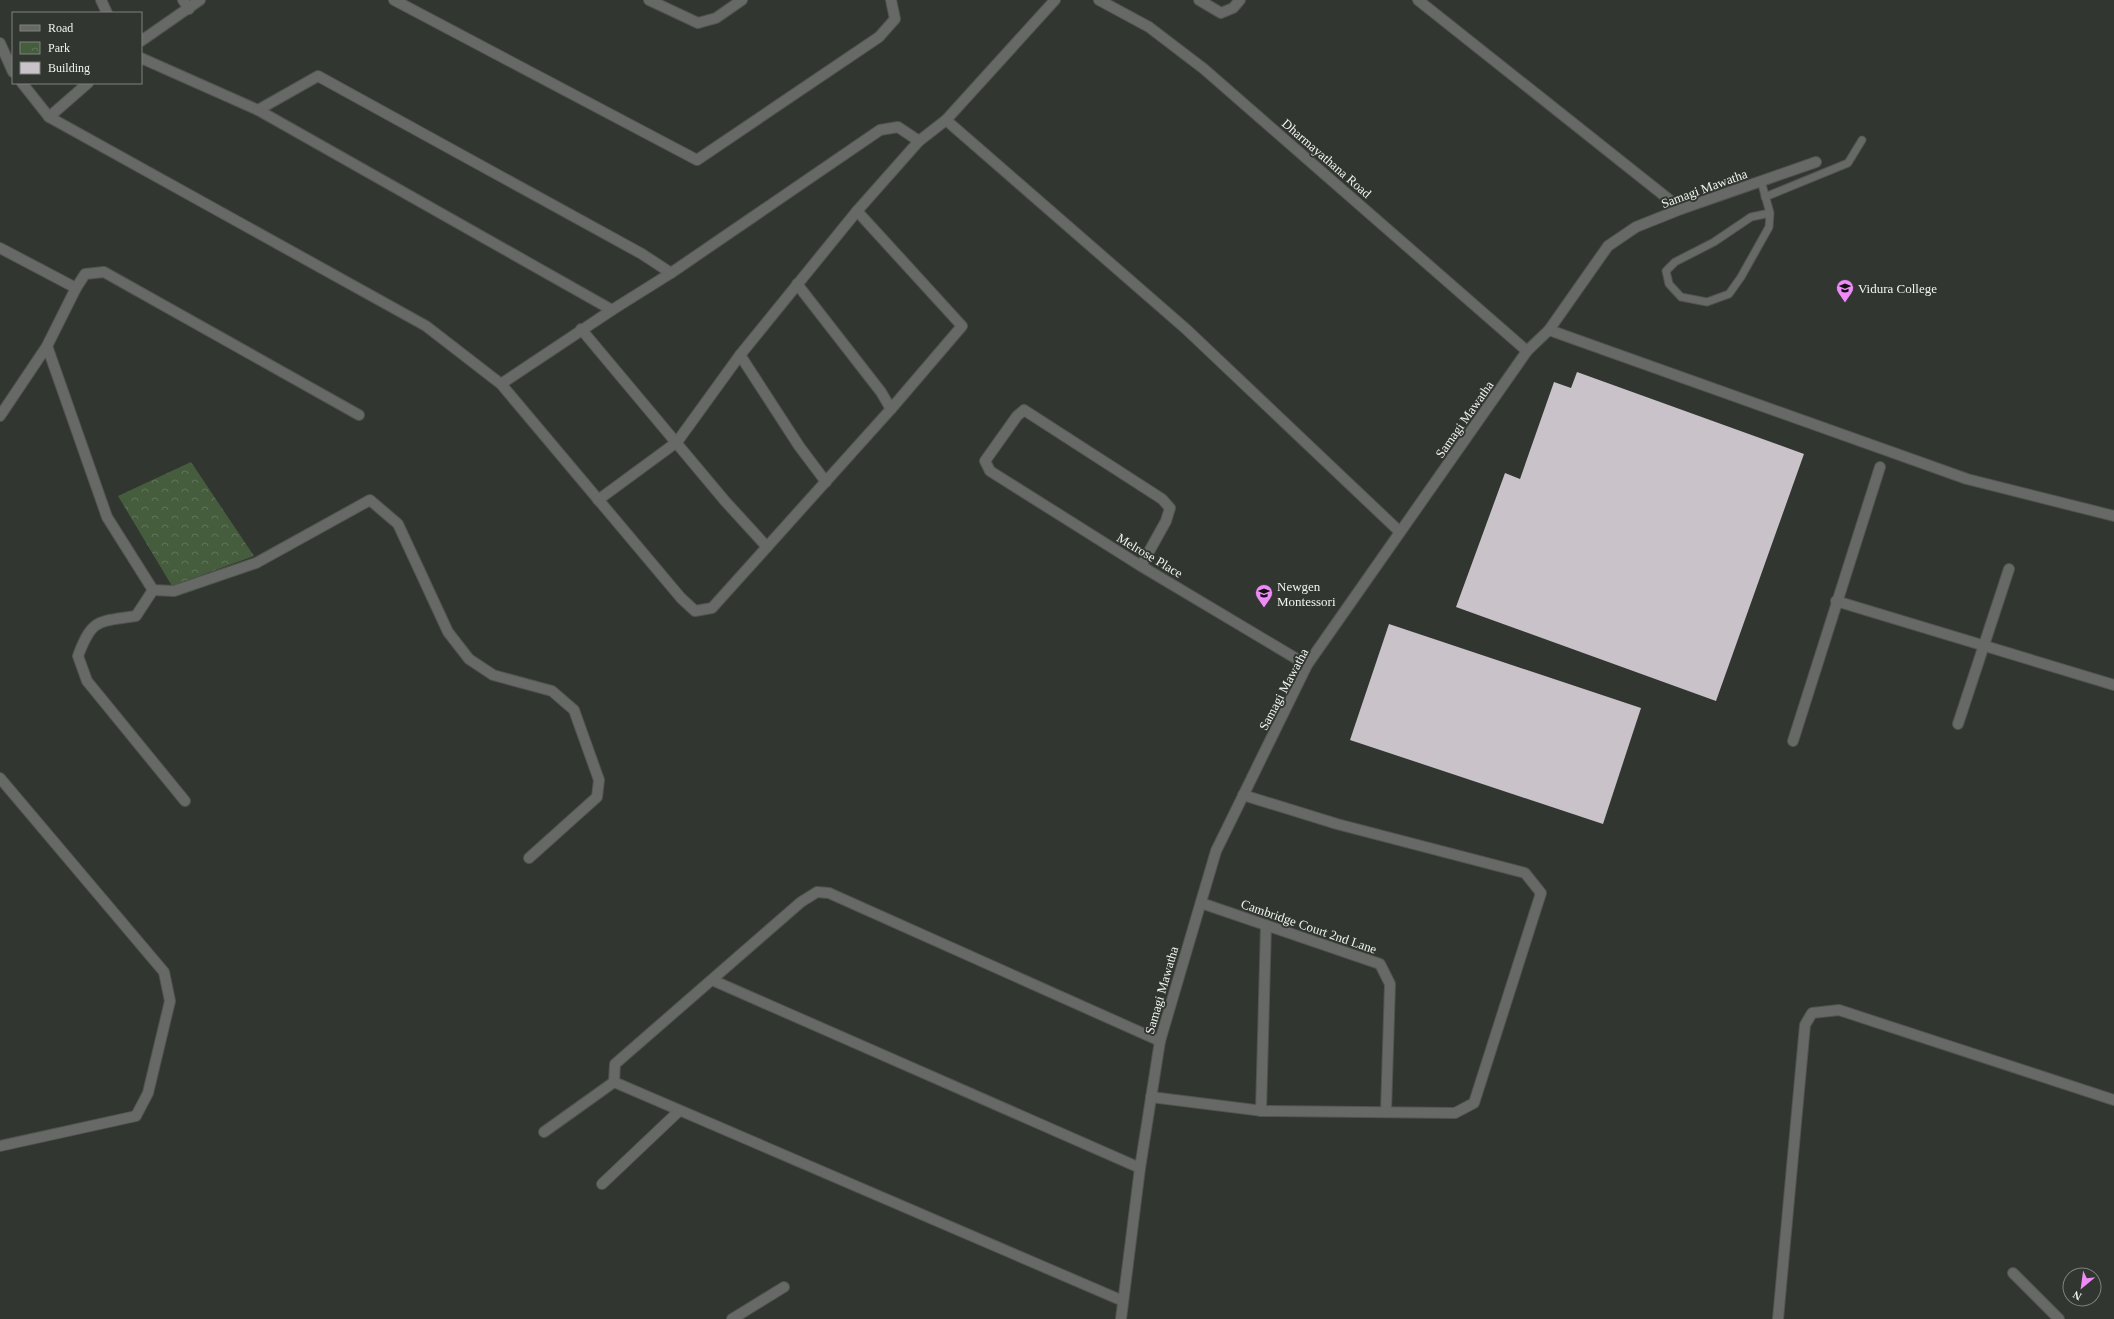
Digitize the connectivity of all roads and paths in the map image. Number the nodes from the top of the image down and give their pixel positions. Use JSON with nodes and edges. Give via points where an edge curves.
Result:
{"nodes":[{"id":1,"x":101,"y":0,"type":"edge"},
{"id":2,"x":183,"y":0,"type":"edge"},
{"id":3,"x":200,"y":0,"type":"edge"},
{"id":4,"x":394,"y":0,"type":"edge"},
{"id":5,"x":648,"y":0,"type":"edge"},
{"id":6,"x":742,"y":0,"type":"edge"},
{"id":7,"x":891,"y":0,"type":"edge"},
{"id":8,"x":1055,"y":0,"type":"edge"},
{"id":9,"x":1099,"y":0,"type":"edge"},
{"id":10,"x":1200,"y":0,"type":"edge"},
{"id":11,"x":1240,"y":0,"type":"edge"},
{"id":12,"x":1418,"y":0,"type":"edge"},
{"id":13,"x":189,"y":9,"type":"junction"},
{"id":14,"x":107,"y":12,"type":"edge"},
{"id":15,"x":142,"y":40,"type":"edge"},
{"id":16,"x":0,"y":43,"type":"edge"},
{"id":17,"x":142,"y":58,"type":"edge"},
{"id":18,"x":12,"y":70,"type":"edge"},
{"id":19,"x":23,"y":84,"type":"edge"},
{"id":20,"x":87,"y":84,"type":"edge"},
{"id":21,"x":258,"y":110,"type":"junction"},
{"id":22,"x":48,"y":117,"type":"junction"},
{"id":23,"x":946,"y":120,"type":"junction"},
{"id":24,"x":1862,"y":140,"type":"dead end"},
{"id":25,"x":919,"y":141,"type":"junction"},
{"id":26,"x":1816,"y":162,"type":"dead end"},
{"id":27,"x":1762,"y":181,"type":"junction"},
{"id":28,"x":1765,"y":196,"type":"junction"},
{"id":29,"x":1681,"y":209,"type":"junction"},
{"id":30,"x":857,"y":211,"type":"junction"},
{"id":31,"x":1770,"y":213,"type":"junction"},
{"id":32,"x":0,"y":248,"type":"edge"},
{"id":33,"x":671,"y":273,"type":"junction"},
{"id":34,"x":797,"y":284,"type":"junction"},
{"id":35,"x":76,"y":288,"type":"junction"},
{"id":36,"x":612,"y":310,"type":"junction"},
{"id":37,"x":581,"y":329,"type":"junction"},
{"id":38,"x":1548,"y":330,"type":"junction"},
{"id":39,"x":46,"y":346,"type":"junction"},
{"id":40,"x":1527,"y":351,"type":"junction"},
{"id":41,"x":740,"y":355,"type":"junction"},
{"id":42,"x":501,"y":384,"type":"junction"},
{"id":43,"x":891,"y":409,"type":"junction"},
{"id":44,"x":359,"y":415,"type":"dead end"},
{"id":45,"x":0,"y":416,"type":"edge"},
{"id":46,"x":677,"y":442,"type":"junction"},
{"id":47,"x":1880,"y":467,"type":"dead end"},
{"id":48,"x":826,"y":482,"type":"junction"},
{"id":49,"x":598,"y":500,"type":"junction"},
{"id":50,"x":2114,"y":516,"type":"edge"},
{"id":51,"x":1400,"y":532,"type":"junction"},
{"id":52,"x":767,"y":547,"type":"junction"},
{"id":53,"x":1142,"y":566,"type":"junction"},
{"id":54,"x":2008,"y":569,"type":"dead end"},
{"id":55,"x":153,"y":590,"type":"junction"},
{"id":56,"x":1836,"y":601,"type":"junction"},
{"id":57,"x":1984,"y":645,"type":"junction"},
{"id":58,"x":1307,"y":665,"type":"junction"},
{"id":59,"x":2114,"y":685,"type":"edge"},
{"id":60,"x":1958,"y":724,"type":"dead end"},
{"id":61,"x":1793,"y":741,"type":"dead end"},
{"id":62,"x":0,"y":778,"type":"edge"},
{"id":63,"x":1243,"y":795,"type":"junction"},
{"id":64,"x":185,"y":801,"type":"dead end"},
{"id":65,"x":529,"y":858,"type":"dead end"},
{"id":66,"x":1201,"y":903,"type":"junction"},
{"id":67,"x":1266,"y":925,"type":"junction"},
{"id":68,"x":712,"y":980,"type":"junction"},
{"id":69,"x":1160,"y":1041,"type":"junction"},
{"id":70,"x":614,"y":1082,"type":"junction"},
{"id":71,"x":1151,"y":1097,"type":"junction"},
{"id":72,"x":2114,"y":1100,"type":"edge"},
{"id":73,"x":679,"y":1111,"type":"junction"},
{"id":74,"x":1261,"y":1111,"type":"junction"},
{"id":75,"x":1386,"y":1112,"type":"junction"},
{"id":76,"x":544,"y":1132,"type":"dead end"},
{"id":77,"x":0,"y":1146,"type":"edge"},
{"id":78,"x":1140,"y":1168,"type":"junction"},
{"id":79,"x":602,"y":1184,"type":"dead end"},
{"id":80,"x":2013,"y":1274,"type":"dead end"},
{"id":81,"x":784,"y":1287,"type":"dead end"},
{"id":82,"x":1122,"y":1301,"type":"junction"},
{"id":83,"x":732,"y":1319,"type":"edge"},
{"id":84,"x":1121,"y":1319,"type":"edge"},
{"id":85,"x":1778,"y":1319,"type":"edge"},
{"id":86,"x":2059,"y":1319,"type":"edge"}],
"edges":[{"from":1,"to":14,"type":"street"},
{"from":2,"to":13,"type":"street"},
{"from":3,"to":13,"type":"street"},
{"from":4,"to":7,"type":"street","via":[[697,160],[879,37],[895,19]]},
{"from":5,"to":6,"type":"street","via":[[698,23],[716,18]]},
{"from":8,"to":23,"type":"street"},
{"from":9,"to":40,"type":"street","name":"Dharmayathana Road","via":[[1149,27],[1204,69]]},
{"from":10,"to":11,"type":"street","via":[[1221,13],[1233,8]]},
{"from":12,"to":29,"type":"street"},
{"from":13,"to":15,"type":"street"},
{"from":16,"to":18,"type":"street"},
{"from":17,"to":21,"type":"street"},
{"from":19,"to":22,"type":"street"},
{"from":20,"to":22,"type":"street"},
{"from":21,"to":33,"type":"street","via":[[318,76],[642,254]]},
{"from":21,"to":36,"type":"street"},
{"from":22,"to":42,"type":"street","via":[[426,326]]},
{"from":23,"to":25,"type":"street"},
{"from":23,"to":51,"type":"street","via":[[1186,329]]},
{"from":24,"to":28,"type":"lane","via":[[1848,163]]},
{"from":25,"to":30,"type":"street"},
{"from":25,"to":33,"type":"street","via":[[898,127],[880,130]]},
{"from":26,"to":27,"type":"street","name":"Samagi Mawatha"},
{"from":27,"to":28,"type":"lane"},
{"from":27,"to":29,"type":"street","name":"Samagi Mawatha"},
{"from":28,"to":31,"type":"lane"},
{"from":29,"to":38,"type":"street","name":"Samagi Mawatha","via":[[1636,227],[1608,246]]},
{"from":30,"to":34,"type":"street"},
{"from":30,"to":43,"type":"street","via":[[962,326]]},
{"from":31,"to":31,"type":"lane","via":[[1751,217],[1714,242],[1675,262],[1666,271],[1669,284],[1681,297],[1700,301],[1707,302],[1729,294],[1769,227]]},
{"from":32,"to":35,"type":"street"},
{"from":33,"to":36,"type":"street"},
{"from":34,"to":41,"type":"street"},
{"from":34,"to":43,"type":"street","via":[[881,392]]},
{"from":35,"to":39,"type":"street"},
{"from":35,"to":44,"type":"street","via":[[85,274],[104,272]]},
{"from":36,"to":37,"type":"street"},
{"from":37,"to":42,"type":"street"},
{"from":37,"to":46,"type":"street"},
{"from":38,"to":40,"type":"street","name":"Samagi Mawatha"},
{"from":38,"to":50,"type":"street","via":[[1967,479]]},
{"from":39,"to":45,"type":"street"},
{"from":39,"to":55,"type":"street","via":[[106,517]]},
{"from":40,"to":51,"type":"street","name":"Samagi Mawatha"},
{"from":41,"to":46,"type":"street"},
{"from":41,"to":48,"type":"street","via":[[799,446]]},
{"from":42,"to":49,"type":"street"},
{"from":43,"to":48,"type":"street"},
{"from":46,"to":49,"type":"street"},
{"from":46,"to":52,"type":"street"},
{"from":47,"to":56,"type":"street"},
{"from":48,"to":52,"type":"street"},
{"from":49,"to":52,"type":"street","via":[[695,611],[712,608]]},
{"from":51,"to":58,"type":"street","name":"Samagi Mawatha"},
{"from":53,"to":53,"type":"street","name":"Melrose Place","via":[[990,471],[985,461],[1024,410],[1162,499],[1170,508],[1166,521]]},
{"from":53,"to":58,"type":"street","name":"Melrose Place"},
{"from":54,"to":57,"type":"street"},
{"from":55,"to":64,"type":"street","via":[[136,616],[100,622],[86,633],[78,656],[87,681]]},
{"from":55,"to":65,"type":"street","via":[[174,591],[256,563],[370,500],[398,524],[448,632],[469,658],[493,675],[552,691],[574,710],[599,780],[597,797]]},
{"from":56,"to":57,"type":"street"},
{"from":56,"to":61,"type":"street"},
{"from":57,"to":59,"type":"street"},
{"from":57,"to":60,"type":"street"},
{"from":58,"to":63,"type":"street","name":"Samagi Mawatha"},
{"from":62,"to":77,"type":"street","via":[[164,972],[170,1001],[148,1093],[136,1116]]},
{"from":63,"to":66,"type":"street","name":"Samagi Mawatha","via":[[1216,851]]},
{"from":63,"to":75,"type":"street","via":[[1337,824],[1525,872],[1541,893],[1474,1103],[1455,1113]]},
{"from":66,"to":67,"type":"street","name":"Cambridge Court 2nd Lane"},
{"from":66,"to":69,"type":"street","name":"Samagi Mawatha"},
{"from":67,"to":74,"type":"street"},
{"from":67,"to":75,"type":"street","name":"Cambridge Court 2nd Lane","via":[[1380,964],[1390,984]]},
{"from":68,"to":69,"type":"street","via":[[801,902],[817,892],[829,893]]},
{"from":68,"to":70,"type":"street","via":[[615,1064]]},
{"from":68,"to":78,"type":"street"},
{"from":69,"to":71,"type":"street","name":"Samagi Mawatha"},
{"from":70,"to":73,"type":"street"},
{"from":70,"to":76,"type":"street"},
{"from":71,"to":74,"type":"street"},
{"from":71,"to":78,"type":"street","name":"Samagi Mawatha"},
{"from":72,"to":85,"type":"street","via":[[1839,1010],[1812,1013],[1805,1026]]},
{"from":73,"to":79,"type":"street"},
{"from":73,"to":82,"type":"street"},
{"from":74,"to":75,"type":"street"},
{"from":78,"to":82,"type":"street","name":"Samagi Mawatha"},
{"from":80,"to":86,"type":"street"},
{"from":81,"to":83,"type":"street"},
{"from":82,"to":84,"type":"street","name":"Samagi Mawatha"}]}
